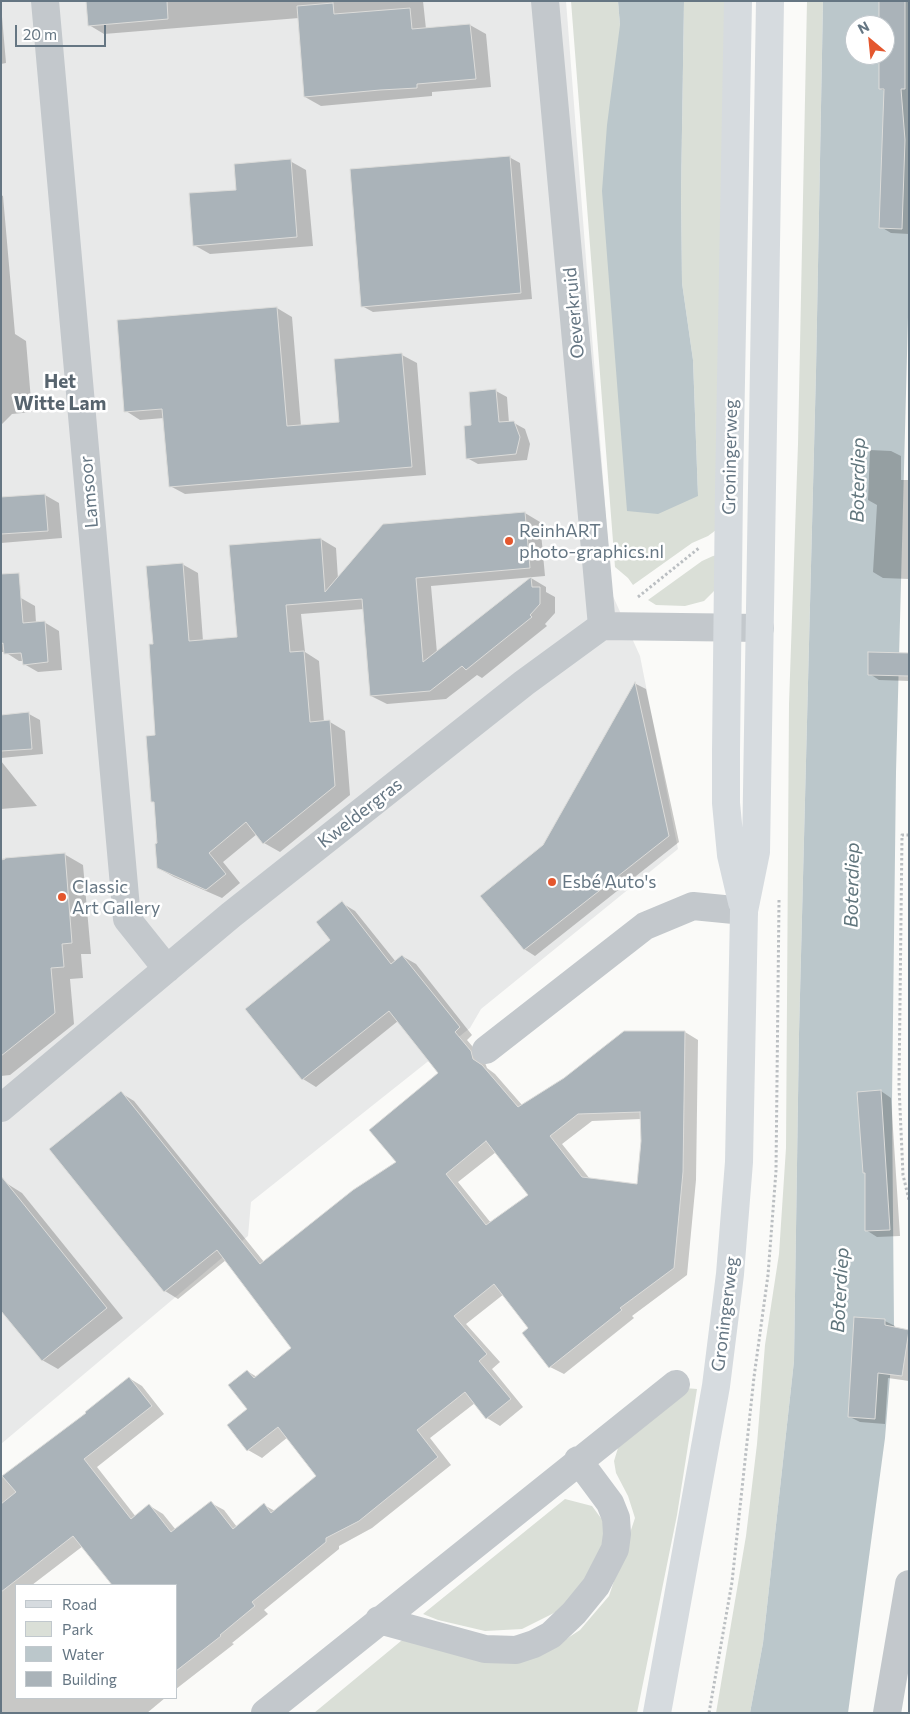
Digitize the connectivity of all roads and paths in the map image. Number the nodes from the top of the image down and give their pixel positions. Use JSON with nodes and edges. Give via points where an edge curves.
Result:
{"nodes":[{"id":1,"x":45,"y":1,"type":"edge"},
{"id":2,"x":545,"y":1,"type":"edge"},
{"id":3,"x":738,"y":1,"type":"edge"},
{"id":4,"x":770,"y":1,"type":"edge"},
{"id":5,"x":728,"y":542,"type":"junction"},
{"id":6,"x":602,"y":626,"type":"junction"},
{"id":7,"x":728,"y":627,"type":"junction"},
{"id":8,"x":760,"y":628,"type":"junction"},
{"id":9,"x":909,"y":835,"type":"edge"},
{"id":10,"x":744,"y":911,"type":"junction"},
{"id":11,"x":167,"y":969,"type":"junction"},
{"id":12,"x":486,"y":1050,"type":"dead end"},
{"id":13,"x":1,"y":1108,"type":"edge"},
{"id":14,"x":909,"y":1200,"type":"edge"},
{"id":15,"x":676,"y":1384,"type":"dead end"},
{"id":16,"x":578,"y":1460,"type":"junction"},
{"id":17,"x":909,"y":1584,"type":"edge"},
{"id":18,"x":378,"y":1620,"type":"junction"},
{"id":19,"x":265,"y":1713,"type":"edge"},
{"id":20,"x":657,"y":1713,"type":"edge"},
{"id":21,"x":887,"y":1713,"type":"edge"}],
"edges":[{"from":1,"to":11,"type":"street","name":"Lamsoor","via":[[127,919]]},
{"from":2,"to":6,"type":"street","name":"Oeverkruid"},
{"from":3,"to":5,"type":"main road","name":"Groningerweg"},
{"from":4,"to":8,"type":"main road","name":"Groningerweg"},
{"from":5,"to":6,"type":"path","via":[[697,548]]},
{"from":5,"to":7,"type":"main road","name":"Groningerweg"},
{"from":6,"to":7,"type":"street"},
{"from":6,"to":11,"type":"street","name":"Kweldergras","via":[[517,689]]},
{"from":7,"to":8,"type":"street"},
{"from":7,"to":10,"type":"main road","name":"Groningerweg","via":[[726,803],[731,855]]},
{"from":8,"to":10,"type":"main road","name":"Groningerweg","via":[[756,852]]},
{"from":9,"to":14,"type":"path","via":[[902,835],[899,1086],[904,1175]]},
{"from":10,"to":12,"type":"street","via":[[693,906],[644,926]]},
{"from":10,"to":20,"type":"main road","name":"Groningerweg","via":[[739,1162],[730,1274],[716,1386]]},
{"from":11,"to":13,"type":"street","name":"Kweldergras"},
{"from":15,"to":16,"type":"street"},
{"from":16,"to":18,"type":"street"},
{"from":16,"to":18,"type":"street","via":[[610,1503],[616,1518],[615,1549],[596,1586],[551,1635],[516,1650],[485,1650]]},
{"from":17,"to":21,"type":"street"},
{"from":18,"to":19,"type":"street"}]}
